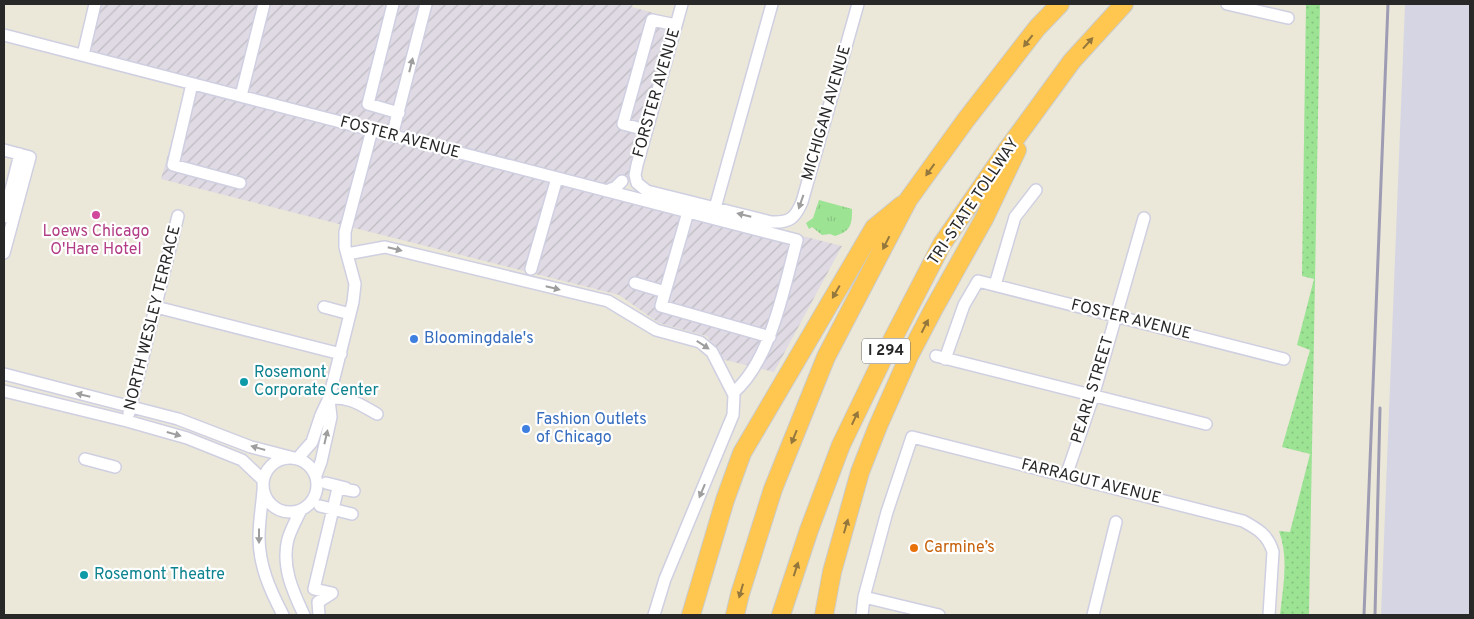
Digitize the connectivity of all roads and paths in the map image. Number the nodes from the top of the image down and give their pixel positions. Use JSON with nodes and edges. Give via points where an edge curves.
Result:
{"nodes":[{"id":1,"x":96,"y":4,"type":"edge"},
{"id":2,"x":264,"y":4,"type":"edge"},
{"id":3,"x":393,"y":4,"type":"edge"},
{"id":4,"x":426,"y":4,"type":"edge"},
{"id":5,"x":682,"y":4,"type":"edge"},
{"id":6,"x":772,"y":4,"type":"edge"},
{"id":7,"x":858,"y":4,"type":"edge"},
{"id":8,"x":1060,"y":4,"type":"edge"},
{"id":9,"x":1124,"y":4,"type":"edge"},
{"id":10,"x":1228,"y":4,"type":"edge"},
{"id":11,"x":1288,"y":18,"type":"dead end"},
{"id":12,"x":676,"y":25,"type":"junction"},
{"id":13,"x":4,"y":35,"type":"edge"},
{"id":14,"x":83,"y":55,"type":"junction"},
{"id":15,"x":192,"y":84,"type":"junction"},
{"id":16,"x":242,"y":96,"type":"junction"},
{"id":17,"x":1037,"y":109,"type":"junction"},
{"id":18,"x":399,"y":113,"type":"junction"},
{"id":19,"x":372,"y":130,"type":"junction"},
{"id":20,"x":646,"y":130,"type":"junction"},
{"id":21,"x":392,"y":136,"type":"junction"},
{"id":22,"x":4,"y":150,"type":"edge"},
{"id":23,"x":20,"y":154,"type":"junction"},
{"id":24,"x":557,"y":178,"type":"junction"},
{"id":25,"x":622,"y":181,"type":"dead end"},
{"id":26,"x":240,"y":183,"type":"dead end"},
{"id":27,"x":1036,"y":190,"type":"dead end"},
{"id":28,"x":606,"y":191,"type":"junction"},
{"id":29,"x":908,"y":200,"type":"junction"},
{"id":30,"x":715,"y":208,"type":"junction"},
{"id":31,"x":688,"y":212,"type":"junction"},
{"id":32,"x":178,"y":216,"type":"dead end"},
{"id":33,"x":4,"y":217,"type":"edge"},
{"id":34,"x":1144,"y":218,"type":"dead end"},
{"id":35,"x":6,"y":236,"type":"edge"},
{"id":36,"x":4,"y":253,"type":"edge"},
{"id":37,"x":347,"y":254,"type":"junction"},
{"id":38,"x":531,"y":268,"type":"dead end"},
{"id":39,"x":634,"y":283,"type":"dead end"},
{"id":40,"x":995,"y":285,"type":"junction"},
{"id":41,"x":665,"y":292,"type":"junction"},
{"id":42,"x":156,"y":307,"type":"junction"},
{"id":43,"x":324,"y":307,"type":"dead end"},
{"id":44,"x":350,"y":314,"type":"junction"},
{"id":45,"x":1116,"y":316,"type":"junction"},
{"id":46,"x":770,"y":337,"type":"junction"},
{"id":47,"x":341,"y":354,"type":"junction"},
{"id":48,"x":1284,"y":359,"type":"dead end"},
{"id":49,"x":4,"y":374,"type":"edge"},
{"id":50,"x":4,"y":391,"type":"edge"},
{"id":51,"x":733,"y":393,"type":"junction"},
{"id":52,"x":1094,"y":395,"type":"junction"},
{"id":53,"x":329,"y":398,"type":"junction"},
{"id":54,"x":130,"y":407,"type":"junction"},
{"id":55,"x":127,"y":421,"type":"junction"},
{"id":56,"x":1206,"y":424,"type":"dead end"},
{"id":57,"x":85,"y":459,"type":"dead end"},
{"id":58,"x":296,"y":459,"type":"junction"},
{"id":59,"x":115,"y":466,"type":"dead end"},
{"id":60,"x":316,"y":475,"type":"junction"},
{"id":61,"x":1066,"y":476,"type":"junction"},
{"id":62,"x":263,"y":484,"type":"junction"},
{"id":63,"x":326,"y":484,"type":"dead end"},
{"id":64,"x":320,"y":506,"type":"dead end"},
{"id":65,"x":301,"y":510,"type":"junction"},
{"id":66,"x":352,"y":514,"type":"dead end"},
{"id":67,"x":1116,"y":522,"type":"dead end"},
{"id":68,"x":864,"y":597,"type":"junction"},
{"id":69,"x":283,"y":615,"type":"edge"},
{"id":70,"x":304,"y":615,"type":"edge"},
{"id":71,"x":319,"y":615,"type":"edge"},
{"id":72,"x":654,"y":615,"type":"edge"},
{"id":73,"x":691,"y":615,"type":"edge"},
{"id":74,"x":735,"y":615,"type":"edge"},
{"id":75,"x":781,"y":615,"type":"edge"},
{"id":76,"x":824,"y":615,"type":"edge"},
{"id":77,"x":862,"y":615,"type":"edge"},
{"id":78,"x":939,"y":615,"type":"edge"},
{"id":79,"x":1093,"y":615,"type":"edge"},
{"id":80,"x":1268,"y":615,"type":"edge"}],
"edges":[{"from":1,"to":14,"type":"street"},
{"from":2,"to":16,"type":"street"},
{"from":3,"to":18,"type":"street","via":[[368,104]]},
{"from":18,"to":4,"type":"street","one_way":true},
{"from":5,"to":12,"type":"street","name":"FORSTER AVENUE"},
{"from":6,"to":30,"type":"street"},
{"from":7,"to":30,"type":"street","name":"MICHIGAN AVENUE","one_way":true,"via":[[796,215],[771,222]]},
{"from":8,"to":29,"type":"highway","number":"I 294","one_way":true,"via":[[1037,28]]},
{"from":17,"to":9,"type":"highway","name":"TRI-STATE TOLLWAY","number":"I 294","one_way":true,"via":[[1072,61]]},
{"from":10,"to":11,"type":"street"},
{"from":12,"to":20,"type":"street","name":"FORSTER AVENUE"},
{"from":12,"to":20,"type":"street","via":[[652,20],[623,124]]},
{"from":13,"to":14,"type":"street","name":"FOSTER AVENUE"},
{"from":14,"to":15,"type":"street","name":"FOSTER AVENUE"},
{"from":15,"to":16,"type":"street","name":"FOSTER AVENUE"},
{"from":15,"to":26,"type":"street","via":[[173,165]]},
{"from":16,"to":19,"type":"street","name":"FOSTER AVENUE"},
{"from":75,"to":17,"type":"highway","name":"TRI-STATE TOLLWAY","number":"I 294","one_way":true,"via":[[841,445],[886,352],[942,244]]},
{"from":76,"to":17,"type":"highway","one_way":true,"via":[[832,572],[860,472],[878,426],[910,354],[986,217]]},
{"from":18,"to":21,"type":"street"},
{"from":19,"to":21,"type":"street","name":"FOSTER AVENUE"},
{"from":19,"to":37,"type":"street","via":[[345,232]]},
{"from":20,"to":30,"type":"street","name":"FORSTER AVENUE","via":[[635,174],[637,183],[647,191]]},
{"from":21,"to":24,"type":"street","name":"FOSTER AVENUE"},
{"from":22,"to":23,"type":"street"},
{"from":23,"to":33,"type":"street"},
{"from":23,"to":35,"type":"street","via":[[30,157]]},
{"from":24,"to":28,"type":"street","name":"FOSTER AVENUE"},
{"from":24,"to":38,"type":"street"},
{"from":25,"to":28,"type":"street"},
{"from":27,"to":40,"type":"street","via":[[1015,217]]},
{"from":28,"to":31,"type":"street","name":"FOSTER AVENUE"},
{"from":29,"to":73,"type":"highway","one_way":true,"via":[[874,228],[742,453]]},
{"from":29,"to":74,"type":"highway","number":"I 294","one_way":true,"via":[[826,357],[774,489]]},
{"from":31,"to":41,"type":"street"},
{"from":31,"to":46,"type":"street","name":"FOSTER AVENUE","via":[[797,240]]},
{"from":32,"to":42,"type":"street","name":"NORTH WESLEY TERRACE"},
{"from":34,"to":45,"type":"street","name":"PEARL STREET"},
{"from":35,"to":36,"type":"street"},
{"from":37,"to":44,"type":"street","via":[[355,284]]},
{"from":37,"to":51,"type":"street","one_way":true,"via":[[386,247],[608,301],[656,330],[700,342],[712,352]]},
{"from":39,"to":41,"type":"street"},
{"from":40,"to":45,"type":"street","name":"FOSTER AVENUE"},
{"from":40,"to":52,"type":"street","name":"FOSTER AVENUE","via":[[978,281],[940,358]]},
{"from":41,"to":46,"type":"street","via":[[661,306]]},
{"from":42,"to":47,"type":"street"},
{"from":42,"to":54,"type":"street","name":"NORTH WESLEY TERRACE"},
{"from":43,"to":44,"type":"street"},
{"from":44,"to":47,"type":"street"},
{"from":45,"to":48,"type":"street","name":"FOSTER AVENUE"},
{"from":45,"to":52,"type":"street","name":"PEARL STREET"},
{"from":46,"to":51,"type":"street","via":[[746,380]]},
{"from":47,"to":53,"type":"street"},
{"from":54,"to":49,"type":"street","one_way":true},
{"from":50,"to":55,"type":"street"},
{"from":51,"to":72,"type":"street","one_way":true,"via":[[733,415],[665,579]]},
{"from":52,"to":56,"type":"street"},
{"from":52,"to":61,"type":"street","name":"PEARL STREET"},
{"from":53,"to":58,"type":"street","via":[[312,442]]},
{"from":60,"to":53,"type":"street","one_way":true,"via":[[331,417]]},
{"from":54,"to":55,"type":"street","name":"NORTH WESLEY TERRACE"},
{"from":58,"to":54,"type":"street","one_way":true,"via":[[251,447],[191,423]]},
{"from":55,"to":62,"type":"street","one_way":true,"via":[[187,438],[236,457],[248,464]]},
{"from":57,"to":59,"type":"street"},
{"from":58,"to":60,"type":"street","via":[[305,462]]},
{"from":58,"to":62,"type":"street","via":[[286,458],[271,466]]},
{"from":60,"to":65,"type":"street","via":[[316,496]]},
{"from":61,"to":68,"type":"street","name":"FARRAGUT AVENUE","via":[[912,437]]},
{"from":61,"to":80,"type":"street","name":"FARRAGUT AVENUE","via":[[1242,521],[1259,530],[1273,552]]},
{"from":62,"to":65,"type":"street","via":[[265,496],[276,509],[284,512]]},
{"from":62,"to":69,"type":"street","one_way":true,"via":[[258,537],[260,554],[268,584]]},
{"from":63,"to":71,"type":"street","via":[[356,491],[338,488],[314,589],[332,594],[318,602]]},
{"from":64,"to":66,"type":"street"},
{"from":65,"to":70,"type":"street","via":[[288,541],[286,555],[290,585]]},
{"from":67,"to":79,"type":"street"},
{"from":68,"to":77,"type":"street"},
{"from":68,"to":78,"type":"street"}]}
